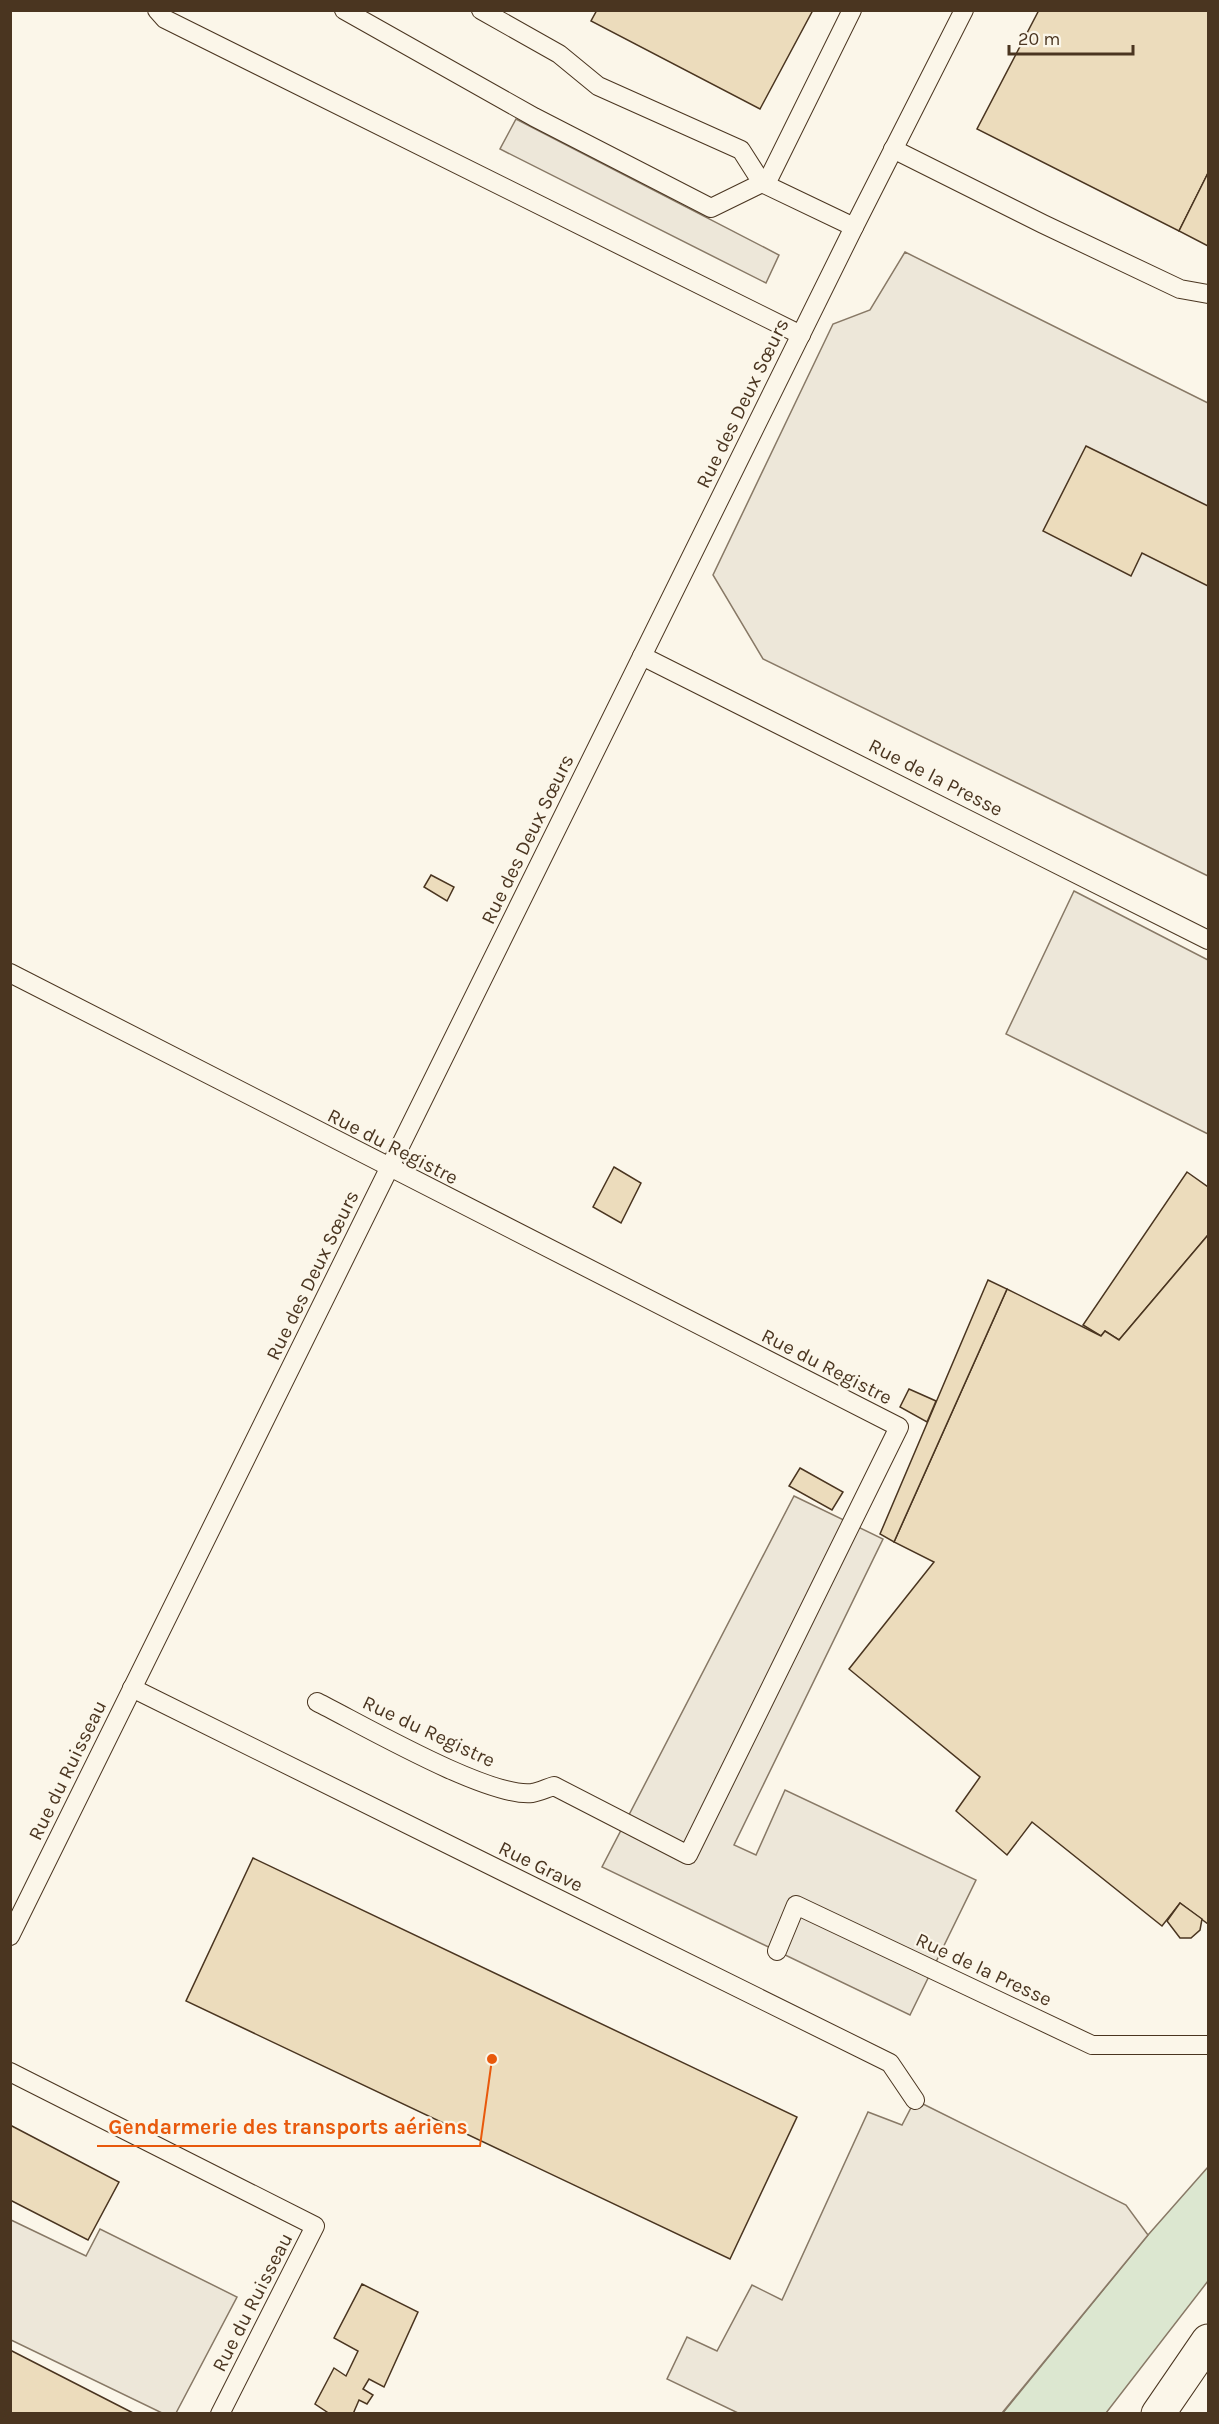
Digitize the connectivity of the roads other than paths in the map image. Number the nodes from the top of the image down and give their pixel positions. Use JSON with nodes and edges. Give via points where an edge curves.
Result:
{"nodes":[{"id":1,"x":157,"y":10,"type":"edge"},
{"id":2,"x":344,"y":10,"type":"edge"},
{"id":3,"x":481,"y":10,"type":"edge"},
{"id":4,"x":852,"y":10,"type":"edge"},
{"id":5,"x":964,"y":10,"type":"edge"},
{"id":6,"x":894,"y":149,"type":"junction"},
{"id":7,"x":764,"y":184,"type":"junction"},
{"id":8,"x":854,"y":227,"type":"junction"},
{"id":9,"x":1209,"y":294,"type":"edge"},
{"id":10,"x":801,"y":335,"type":"junction"},
{"id":11,"x":642,"y":656,"type":"junction"},
{"id":12,"x":1209,"y":940,"type":"edge"},
{"id":13,"x":10,"y":974,"type":"edge"},
{"id":14,"x":389,"y":1169,"type":"junction"},
{"id":15,"x":132,"y":1688,"type":"junction"},
{"id":16,"x":317,"y":1702,"type":"dead end"},
{"id":17,"x":10,"y":1936,"type":"edge"},
{"id":18,"x":777,"y":1951,"type":"dead end"},
{"id":19,"x":1209,"y":2045,"type":"edge"},
{"id":20,"x":10,"y":2072,"type":"edge"},
{"id":21,"x":915,"y":2100,"type":"dead end"},
{"id":22,"x":1209,"y":2341,"type":"edge"},
{"id":23,"x":220,"y":2414,"type":"edge"},
{"id":24,"x":1158,"y":2414,"type":"edge"}],
"edges":[{"from":1,"to":10,"type":"lane","via":[[165,19]]},
{"from":2,"to":7,"type":"lane","via":[[534,117],[711,208]]},
{"from":3,"to":7,"type":"lane","via":[[559,54],[598,86],[741,150]]},
{"from":4,"to":7,"type":"lane"},
{"from":5,"to":6,"type":"lane","name":"Rue des Deux Sœurs"},
{"from":6,"to":8,"type":"lane","name":"Rue des Deux Sœurs"},
{"from":6,"to":9,"type":"lane","via":[[1180,289]]},
{"from":7,"to":8,"type":"lane"},
{"from":8,"to":10,"type":"lane","name":"Rue des Deux Sœurs"},
{"from":10,"to":11,"type":"lane","name":"Rue des Deux Sœurs"},
{"from":11,"to":12,"type":"lane","name":"Rue de la Presse"},
{"from":11,"to":14,"type":"lane","name":"Rue des Deux Sœurs"},
{"from":13,"to":14,"type":"lane","name":"Rue du Registre"},
{"from":14,"to":15,"type":"lane","name":"Rue des Deux Sœurs"},
{"from":14,"to":16,"type":"lane","name":"Rue du Registre","via":[[899,1427],[688,1855],[554,1786],[532,1793],[478,1782]]},
{"from":15,"to":17,"type":"lane","name":"Rue du Ruisseau"},
{"from":15,"to":21,"type":"lane","name":"Rue Grave","via":[[890,2063]]},
{"from":18,"to":19,"type":"lane","name":"Rue de la Presse","via":[[796,1905],[1092,2046]]},
{"from":20,"to":23,"type":"lane","name":"Rue du Ruisseau","via":[[315,2226]]},
{"from":22,"to":24,"type":"main road"}]}
